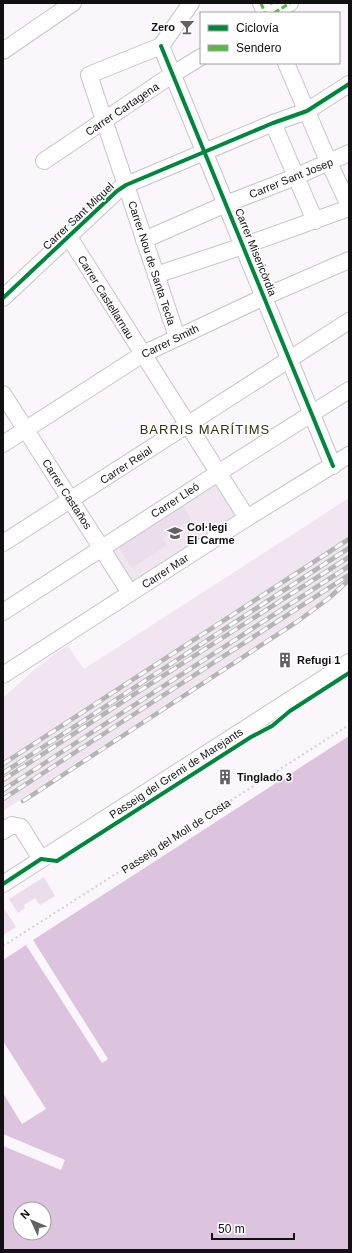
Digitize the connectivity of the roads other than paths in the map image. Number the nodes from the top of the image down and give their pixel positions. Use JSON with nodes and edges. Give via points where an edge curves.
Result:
{"nodes":[{"id":1,"x":73,"y":3,"type":"edge"},
{"id":2,"x":191,"y":3,"type":"edge"},
{"id":3,"x":290,"y":3,"type":"edge"},
{"id":4,"x":276,"y":12,"type":"edge"},
{"id":5,"x":161,"y":46,"type":"junction"},
{"id":6,"x":3,"y":51,"type":"edge"},
{"id":7,"x":200,"y":58,"type":"edge"},
{"id":8,"x":286,"y":64,"type":"edge"},
{"id":9,"x":173,"y":74,"type":"junction"},
{"id":10,"x":349,"y":84,"type":"edge"},
{"id":11,"x":307,"y":111,"type":"junction"},
{"id":12,"x":104,"y":121,"type":"junction"},
{"id":13,"x":273,"y":123,"type":"junction"},
{"id":14,"x":205,"y":152,"type":"junction"},
{"id":15,"x":349,"y":153,"type":"edge"},
{"id":16,"x":44,"y":161,"type":"dead end"},
{"id":17,"x":329,"y":163,"type":"junction"},
{"id":18,"x":296,"y":177,"type":"junction"},
{"id":19,"x":126,"y":185,"type":"junction"},
{"id":20,"x":226,"y":204,"type":"junction"},
{"id":21,"x":349,"y":206,"type":"edge"},
{"id":22,"x":315,"y":221,"type":"junction"},
{"id":23,"x":69,"y":237,"type":"junction"},
{"id":24,"x":144,"y":240,"type":"junction"},
{"id":25,"x":243,"y":246,"type":"junction"},
{"id":26,"x":349,"y":260,"type":"edge"},
{"id":27,"x":156,"y":275,"type":"junction"},
{"id":28,"x":264,"y":297,"type":"junction"},
{"id":29,"x":3,"y":298,"type":"edge"},
{"id":30,"x":349,"y":321,"type":"edge"},
{"id":31,"x":177,"y":337,"type":"junction"},
{"id":32,"x":143,"y":354,"type":"junction"},
{"id":33,"x":289,"y":359,"type":"junction"},
{"id":34,"x":349,"y":390,"type":"edge"},
{"id":35,"x":3,"y":394,"type":"edge"},
{"id":36,"x":312,"y":414,"type":"junction"},
{"id":37,"x":188,"y":425,"type":"junction"},
{"id":38,"x":25,"y":430,"type":"junction"},
{"id":39,"x":3,"y":444,"type":"edge"},
{"id":40,"x":349,"y":455,"type":"edge"},
{"id":41,"x":333,"y":466,"type":"junction"},
{"id":42,"x":218,"y":473,"type":"junction"},
{"id":43,"x":71,"y":500,"type":"junction"},
{"id":44,"x":247,"y":518,"type":"junction"},
{"id":45,"x":3,"y":543,"type":"edge"},
{"id":46,"x":101,"y":548,"type":"junction"},
{"id":47,"x":130,"y":594,"type":"junction"},
{"id":48,"x":3,"y":612,"type":"edge"},
{"id":49,"x":349,"y":662,"type":"edge"},
{"id":50,"x":3,"y":675,"type":"edge"},
{"id":51,"x":3,"y":831,"type":"edge"},
{"id":52,"x":42,"y":859,"type":"junction"},
{"id":53,"x":3,"y":884,"type":"edge"}],
"edges":[{"from":1,"to":6,"type":"street"},
{"from":2,"to":5,"type":"street"},
{"from":3,"to":4,"type":"street"},
{"from":5,"to":9,"type":"street","name":"Carrer Misericòrdia"},
{"from":5,"to":12,"type":"street","name":"Carrer Nou de Santa Tecla","via":[[89,75]]},
{"from":7,"to":9,"type":"street","name":"Carrer Cartagena"},
{"from":8,"to":11,"type":"street"},
{"from":9,"to":12,"type":"street","name":"Carrer Cartagena"},
{"from":9,"to":14,"type":"street","name":"Carrer Misericòrdia"},
{"from":10,"to":11,"type":"street","name":"Carrer Sant Miquel"},
{"from":11,"to":13,"type":"street","name":"Carrer Sant Miquel"},
{"from":11,"to":17,"type":"street"},
{"from":12,"to":16,"type":"street","name":"Carrer Cartagena"},
{"from":12,"to":19,"type":"street","name":"Carrer Nou de Santa Tecla"},
{"from":13,"to":14,"type":"street","name":"Carrer Sant Miquel"},
{"from":13,"to":18,"type":"street"},
{"from":14,"to":19,"type":"street","name":"Carrer Sant Miquel"},
{"from":14,"to":20,"type":"street","name":"Carrer Misericòrdia"},
{"from":15,"to":17,"type":"street","name":"Carrer Sant Josep"},
{"from":17,"to":18,"type":"street","name":"Carrer Sant Josep"},
{"from":17,"to":21,"type":"street"},
{"from":18,"to":20,"type":"street","name":"Carrer Sant Josep"},
{"from":18,"to":22,"type":"street"},
{"from":19,"to":23,"type":"street","name":"Carrer Sant Miquel"},
{"from":19,"to":24,"type":"street","name":"Carrer Nou de Santa Tecla"},
{"from":20,"to":24,"type":"street","name":"Carrer Sant Josep"},
{"from":20,"to":25,"type":"street","name":"Carrer Misericòrdia"},
{"from":21,"to":22,"type":"street"},
{"from":22,"to":25,"type":"street"},
{"from":23,"to":29,"type":"street","name":"Carrer Sant Miquel"},
{"from":23,"to":32,"type":"street","name":"Carrer Castellarnau"},
{"from":24,"to":27,"type":"street","name":"Carrer Nou de Santa Tecla"},
{"from":25,"to":27,"type":"street"},
{"from":25,"to":28,"type":"street","name":"Carrer Misericòrdia"},
{"from":26,"to":28,"type":"street","name":"Carrer Smith"},
{"from":27,"to":31,"type":"street","name":"Carrer Nou de Santa Tecla"},
{"from":28,"to":31,"type":"street","name":"Carrer Smith"},
{"from":28,"to":33,"type":"street","name":"Carrer Misericòrdia"},
{"from":30,"to":33,"type":"street","name":"Carrer Reial"},
{"from":31,"to":32,"type":"street","name":"Carrer Smith"},
{"from":32,"to":37,"type":"street","name":"Carrer Castellarnau"},
{"from":32,"to":38,"type":"street","name":"Carrer Smith"},
{"from":33,"to":36,"type":"street","name":"Carrer Misericòrdia"},
{"from":33,"to":37,"type":"street","name":"Carrer Reial"},
{"from":34,"to":36,"type":"street","name":"Carrer Lleó"},
{"from":35,"to":38,"type":"street","name":"Carrer Castaños"},
{"from":36,"to":41,"type":"street","name":"Carrer Misericòrdia"},
{"from":36,"to":42,"type":"street","name":"Carrer Lleó"},
{"from":37,"to":42,"type":"street","name":"Carrer Castellarnau"},
{"from":37,"to":43,"type":"street","name":"Carrer Reial"},
{"from":38,"to":39,"type":"street","name":"Carrer Smith"},
{"from":38,"to":43,"type":"street","name":"Carrer Castaños"},
{"from":40,"to":41,"type":"street","name":"Carrer Mar"},
{"from":41,"to":44,"type":"street","name":"Carrer Mar"},
{"from":42,"to":44,"type":"street","name":"Carrer Castellarnau"},
{"from":42,"to":46,"type":"street","name":"Carrer Lleó"},
{"from":43,"to":45,"type":"street","name":"Carrer Reial"},
{"from":43,"to":46,"type":"street","name":"Carrer Castaños"},
{"from":44,"to":47,"type":"street","name":"Carrer Mar"},
{"from":46,"to":47,"type":"street","name":"Carrer Castaños"},
{"from":46,"to":48,"type":"street","name":"Carrer Lleó"},
{"from":47,"to":50,"type":"street","name":"Carrer Mar"},
{"from":49,"to":52,"type":"street","name":"Passeig del Gremi de Marejants"},
{"from":51,"to":52,"type":"street","via":[[12,825],[21,827]]},
{"from":52,"to":53,"type":"street","name":"Passeig del Gremi de Marejants"}]}
